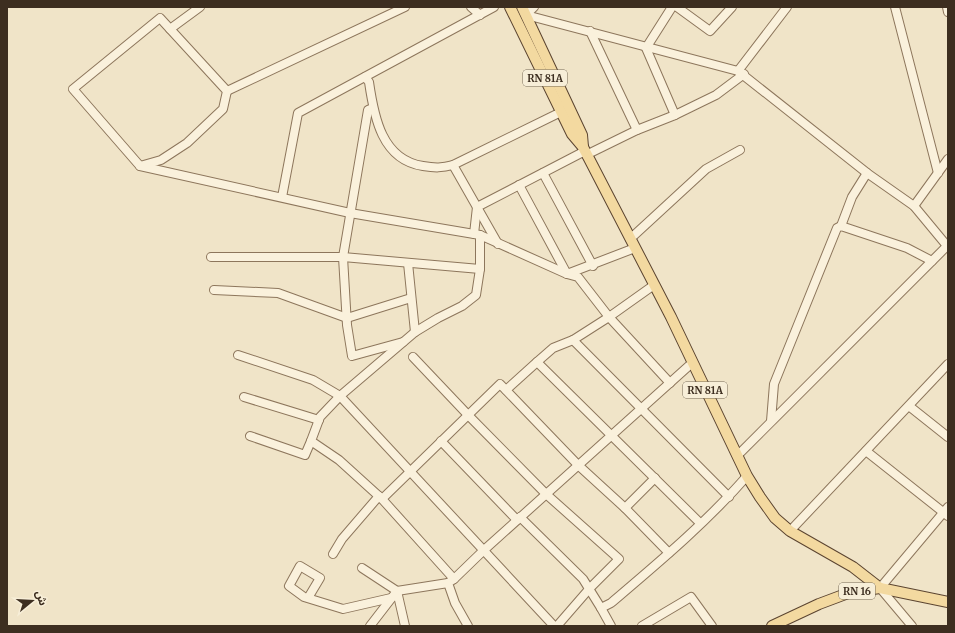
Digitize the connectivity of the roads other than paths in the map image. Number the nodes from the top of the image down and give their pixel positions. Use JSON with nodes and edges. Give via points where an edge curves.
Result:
{"nodes":[{"id":1,"x":200,"y":7,"type":"edge"},
{"id":2,"x":405,"y":7,"type":"edge"},
{"id":3,"x":471,"y":7,"type":"edge"},
{"id":4,"x":494,"y":7,"type":"edge"},
{"id":5,"x":510,"y":7,"type":"edge"},
{"id":6,"x":534,"y":7,"type":"edge"},
{"id":7,"x":672,"y":7,"type":"edge"},
{"id":8,"x":677,"y":7,"type":"edge"},
{"id":9,"x":732,"y":7,"type":"edge"},
{"id":10,"x":787,"y":7,"type":"edge"},
{"id":11,"x":895,"y":7,"type":"edge"},
{"id":12,"x":947,"y":7,"type":"edge"},
{"id":13,"x":524,"y":11,"type":"edge"},
{"id":14,"x":948,"y":12,"type":"edge"},
{"id":15,"x":480,"y":15,"type":"junction"},
{"id":16,"x":170,"y":29,"type":"junction"},
{"id":17,"x":590,"y":32,"type":"junction"},
{"id":18,"x":646,"y":48,"type":"junction"},
{"id":19,"x":741,"y":72,"type":"junction"},
{"id":20,"x":365,"y":77,"type":"junction"},
{"id":21,"x":227,"y":91,"type":"junction"},
{"id":22,"x":373,"y":108,"type":"junction"},
{"id":23,"x":561,"y":112,"type":"junction"},
{"id":24,"x":675,"y":115,"type":"junction"},
{"id":25,"x":637,"y":130,"type":"junction"},
{"id":26,"x":740,"y":150,"type":"dead end"},
{"id":27,"x":584,"y":151,"type":"junction"},
{"id":28,"x":948,"y":159,"type":"edge"},
{"id":29,"x":453,"y":165,"type":"junction"},
{"id":30,"x":140,"y":166,"type":"junction"},
{"id":31,"x":543,"y":173,"type":"junction"},
{"id":32,"x":867,"y":173,"type":"junction"},
{"id":33,"x":938,"y":173,"type":"junction"},
{"id":34,"x":519,"y":185,"type":"junction"},
{"id":35,"x":282,"y":197,"type":"junction"},
{"id":36,"x":914,"y":206,"type":"junction"},
{"id":37,"x":477,"y":208,"type":"junction"},
{"id":38,"x":350,"y":213,"type":"junction"},
{"id":39,"x":841,"y":226,"type":"junction"},
{"id":40,"x":477,"y":235,"type":"junction"},
{"id":41,"x":633,"y":244,"type":"junction"},
{"id":42,"x":498,"y":245,"type":"junction"},
{"id":43,"x":948,"y":246,"type":"edge"},
{"id":44,"x":211,"y":257,"type":"dead end"},
{"id":45,"x":343,"y":257,"type":"junction"},
{"id":46,"x":932,"y":261,"type":"junction"},
{"id":47,"x":408,"y":263,"type":"junction"},
{"id":48,"x":592,"y":266,"type":"junction"},
{"id":49,"x":480,"y":269,"type":"junction"},
{"id":50,"x":567,"y":274,"type":"junction"},
{"id":51,"x":654,"y":285,"type":"junction"},
{"id":52,"x":214,"y":290,"type":"dead end"},
{"id":53,"x":411,"y":298,"type":"junction"},
{"id":54,"x":609,"y":317,"type":"junction"},
{"id":55,"x":347,"y":318,"type":"junction"},
{"id":56,"x":415,"y":332,"type":"junction"},
{"id":57,"x":573,"y":340,"type":"junction"},
{"id":58,"x":405,"y":341,"type":"junction"},
{"id":59,"x":238,"y":355,"type":"dead end"},
{"id":60,"x":413,"y":356,"type":"dead end"},
{"id":61,"x":538,"y":362,"type":"junction"},
{"id":62,"x":692,"y":363,"type":"junction"},
{"id":63,"x":948,"y":364,"type":"edge"},
{"id":64,"x":670,"y":383,"type":"junction"},
{"id":65,"x":506,"y":390,"type":"junction"},
{"id":66,"x":244,"y":396,"type":"dead end"},
{"id":67,"x":340,"y":396,"type":"junction"},
{"id":68,"x":909,"y":406,"type":"junction"},
{"id":69,"x":642,"y":408,"type":"junction"},
{"id":70,"x":468,"y":415,"type":"junction"},
{"id":71,"x":319,"y":420,"type":"junction"},
{"id":72,"x":771,"y":421,"type":"junction"},
{"id":73,"x":612,"y":435,"type":"junction"},
{"id":74,"x":250,"y":436,"type":"dead end"},
{"id":75,"x":948,"y":437,"type":"edge"},
{"id":76,"x":311,"y":440,"type":"junction"},
{"id":77,"x":441,"y":441,"type":"junction"},
{"id":78,"x":866,"y":451,"type":"junction"},
{"id":79,"x":737,"y":456,"type":"junction"},
{"id":80,"x":578,"y":466,"type":"junction"},
{"id":81,"x":411,"y":471,"type":"junction"},
{"id":82,"x":747,"y":476,"type":"junction"},
{"id":83,"x":655,"y":478,"type":"junction"},
{"id":84,"x":546,"y":494,"type":"junction"},
{"id":85,"x":380,"y":497,"type":"junction"},
{"id":86,"x":729,"y":497,"type":"junction"},
{"id":87,"x":625,"y":508,"type":"junction"},
{"id":88,"x":946,"y":512,"type":"edge"},
{"id":89,"x":518,"y":519,"type":"junction"},
{"id":90,"x":700,"y":523,"type":"junction"},
{"id":91,"x":790,"y":530,"type":"junction"},
{"id":92,"x":484,"y":550,"type":"junction"},
{"id":93,"x":670,"y":553,"type":"junction"},
{"id":94,"x":333,"y":554,"type":"dead end"},
{"id":95,"x":362,"y":568,"type":"dead end"},
{"id":96,"x":451,"y":581,"type":"junction"},
{"id":97,"x":590,"y":588,"type":"junction"},
{"id":98,"x":880,"y":588,"type":"junction"},
{"id":99,"x":397,"y":591,"type":"junction"},
{"id":100,"x":308,"y":598,"type":"dead end"},
{"id":101,"x":391,"y":598,"type":"junction"},
{"id":102,"x":948,"y":602,"type":"edge"},
{"id":103,"x":601,"y":608,"type":"junction"},
{"id":104,"x":370,"y":626,"type":"edge"},
{"id":105,"x":404,"y":626,"type":"edge"},
{"id":106,"x":468,"y":626,"type":"edge"},
{"id":107,"x":556,"y":626,"type":"edge"},
{"id":108,"x":611,"y":626,"type":"edge"},
{"id":109,"x":642,"y":626,"type":"edge"},
{"id":110,"x":712,"y":626,"type":"edge"},
{"id":111,"x":772,"y":626,"type":"edge"},
{"id":112,"x":912,"y":626,"type":"edge"}],
"edges":[{"from":1,"to":16,"type":"street"},
{"from":2,"to":21,"type":"street"},
{"from":3,"to":15,"type":"street"},
{"from":4,"to":15,"type":"street"},
{"from":5,"to":23,"type":"main road","number":"RN 81A"},
{"from":6,"to":13,"type":"street"},
{"from":7,"to":18,"type":"street"},
{"from":8,"to":9,"type":"street","via":[[710,31]]},
{"from":10,"to":19,"type":"street"},
{"from":11,"to":33,"type":"street"},
{"from":12,"to":14,"type":"street"},
{"from":13,"to":17,"type":"street"},
{"from":13,"to":27,"type":"main road","number":"RN 81A","via":[[582,135]]},
{"from":15,"to":20,"type":"street"},
{"from":16,"to":21,"type":"street"},
{"from":16,"to":30,"type":"street","via":[[160,18],[73,89]]},
{"from":17,"to":18,"type":"street"},
{"from":17,"to":25,"type":"street"},
{"from":18,"to":19,"type":"street"},
{"from":18,"to":24,"type":"street"},
{"from":19,"to":24,"type":"street","via":[[716,95]]},
{"from":19,"to":32,"type":"street"},
{"from":20,"to":22,"type":"street"},
{"from":20,"to":35,"type":"street","via":[[298,113]]},
{"from":21,"to":30,"type":"street","via":[[223,109],[187,143],[161,160]]},
{"from":22,"to":29,"type":"street","via":[[379,130],[395,155],[415,165],[440,169]]},
{"from":22,"to":38,"type":"street","via":[[368,110]]},
{"from":23,"to":27,"type":"main road","number":"RN 81A"},
{"from":23,"to":29,"type":"street"},
{"from":24,"to":25,"type":"street"},
{"from":25,"to":27,"type":"street"},
{"from":26,"to":41,"type":"street","via":[[706,169]]},
{"from":27,"to":31,"type":"street"},
{"from":27,"to":41,"type":"main road","number":"RN 81A"},
{"from":28,"to":33,"type":"street"},
{"from":29,"to":37,"type":"street"},
{"from":30,"to":35,"type":"street"},
{"from":31,"to":34,"type":"street"},
{"from":31,"to":48,"type":"street"},
{"from":32,"to":36,"type":"street"},
{"from":32,"to":39,"type":"street","via":[[852,197]]},
{"from":33,"to":36,"type":"street"},
{"from":34,"to":37,"type":"street"},
{"from":34,"to":50,"type":"street"},
{"from":35,"to":38,"type":"street"},
{"from":36,"to":43,"type":"street"},
{"from":37,"to":40,"type":"street"},
{"from":37,"to":42,"type":"street"},
{"from":38,"to":40,"type":"street"},
{"from":38,"to":45,"type":"street"},
{"from":39,"to":46,"type":"street","via":[[907,248]]},
{"from":39,"to":72,"type":"street","via":[[837,228],[774,384]]},
{"from":40,"to":42,"type":"street"},
{"from":40,"to":49,"type":"street"},
{"from":41,"to":48,"type":"street"},
{"from":41,"to":51,"type":"main road","number":"RN 81A"},
{"from":42,"to":50,"type":"street"},
{"from":43,"to":46,"type":"street"},
{"from":44,"to":45,"type":"street"},
{"from":45,"to":47,"type":"street"},
{"from":45,"to":55,"type":"street"},
{"from":46,"to":72,"type":"street"},
{"from":47,"to":49,"type":"street"},
{"from":47,"to":53,"type":"street"},
{"from":48,"to":50,"type":"street"},
{"from":49,"to":56,"type":"street","via":[[476,295],[462,306]]},
{"from":50,"to":54,"type":"street","via":[[578,277]]},
{"from":51,"to":54,"type":"street"},
{"from":51,"to":62,"type":"main road","number":"RN 81A"},
{"from":52,"to":55,"type":"street","via":[[278,293]]},
{"from":53,"to":55,"type":"street"},
{"from":53,"to":56,"type":"street"},
{"from":54,"to":57,"type":"street"},
{"from":54,"to":64,"type":"street"},
{"from":55,"to":58,"type":"street","via":[[352,356]]},
{"from":56,"to":58,"type":"street"},
{"from":57,"to":61,"type":"street","via":[[553,348]]},
{"from":57,"to":69,"type":"street"},
{"from":58,"to":67,"type":"street"},
{"from":59,"to":67,"type":"street","via":[[313,380]]},
{"from":60,"to":70,"type":"street"},
{"from":61,"to":65,"type":"street"},
{"from":61,"to":73,"type":"street"},
{"from":62,"to":64,"type":"street"},
{"from":62,"to":79,"type":"main road","number":"RN 81A"},
{"from":63,"to":68,"type":"street"},
{"from":64,"to":69,"type":"street"},
{"from":65,"to":70,"type":"street","via":[[500,384]]},
{"from":65,"to":80,"type":"street"},
{"from":66,"to":71,"type":"street"},
{"from":67,"to":71,"type":"street"},
{"from":67,"to":81,"type":"street"},
{"from":68,"to":75,"type":"street"},
{"from":68,"to":78,"type":"street"},
{"from":69,"to":73,"type":"street"},
{"from":69,"to":86,"type":"street"},
{"from":70,"to":77,"type":"street"},
{"from":70,"to":84,"type":"street"},
{"from":71,"to":76,"type":"street"},
{"from":72,"to":79,"type":"street"},
{"from":73,"to":80,"type":"street"},
{"from":73,"to":83,"type":"street"},
{"from":74,"to":76,"type":"street","via":[[305,455]]},
{"from":76,"to":85,"type":"street","via":[[339,460]]},
{"from":77,"to":81,"type":"street"},
{"from":77,"to":89,"type":"street"},
{"from":78,"to":88,"type":"street"},
{"from":78,"to":91,"type":"street"},
{"from":79,"to":82,"type":"main road","number":"RN 81A"},
{"from":80,"to":84,"type":"street"},
{"from":80,"to":87,"type":"street"},
{"from":81,"to":85,"type":"street"},
{"from":81,"to":92,"type":"street"},
{"from":82,"to":86,"type":"street"},
{"from":82,"to":91,"type":"main road","number":"RN 81A","via":[[775,518]]},
{"from":83,"to":87,"type":"street"},
{"from":83,"to":90,"type":"street"},
{"from":84,"to":89,"type":"street"},
{"from":84,"to":97,"type":"street","via":[[620,560]]},
{"from":85,"to":94,"type":"street","via":[[342,539]]},
{"from":85,"to":96,"type":"street"},
{"from":86,"to":90,"type":"street"},
{"from":87,"to":93,"type":"street"},
{"from":88,"to":98,"type":"street"},
{"from":89,"to":92,"type":"street"},
{"from":89,"to":97,"type":"street"},
{"from":90,"to":93,"type":"street"},
{"from":91,"to":98,"type":"main road","number":"RN 81A","via":[[853,567]]},
{"from":92,"to":96,"type":"street"},
{"from":92,"to":107,"type":"street"},
{"from":93,"to":103,"type":"street","via":[[611,603]]},
{"from":95,"to":99,"type":"street"},
{"from":96,"to":99,"type":"street"},
{"from":96,"to":106,"type":"street","via":[[455,603]]},
{"from":97,"to":103,"type":"street"},
{"from":97,"to":107,"type":"street"},
{"from":98,"to":102,"type":"main road","number":"RN 16"},
{"from":98,"to":111,"type":"main road","number":"RN 16","via":[[851,592]]},
{"from":98,"to":112,"type":"street"},
{"from":99,"to":101,"type":"street"},
{"from":99,"to":105,"type":"street"},
{"from":100,"to":101,"type":"street","via":[[343,609]]},
{"from":101,"to":104,"type":"street"},
{"from":103,"to":108,"type":"street"},
{"from":109,"to":110,"type":"street","via":[[691,597]]}]}
